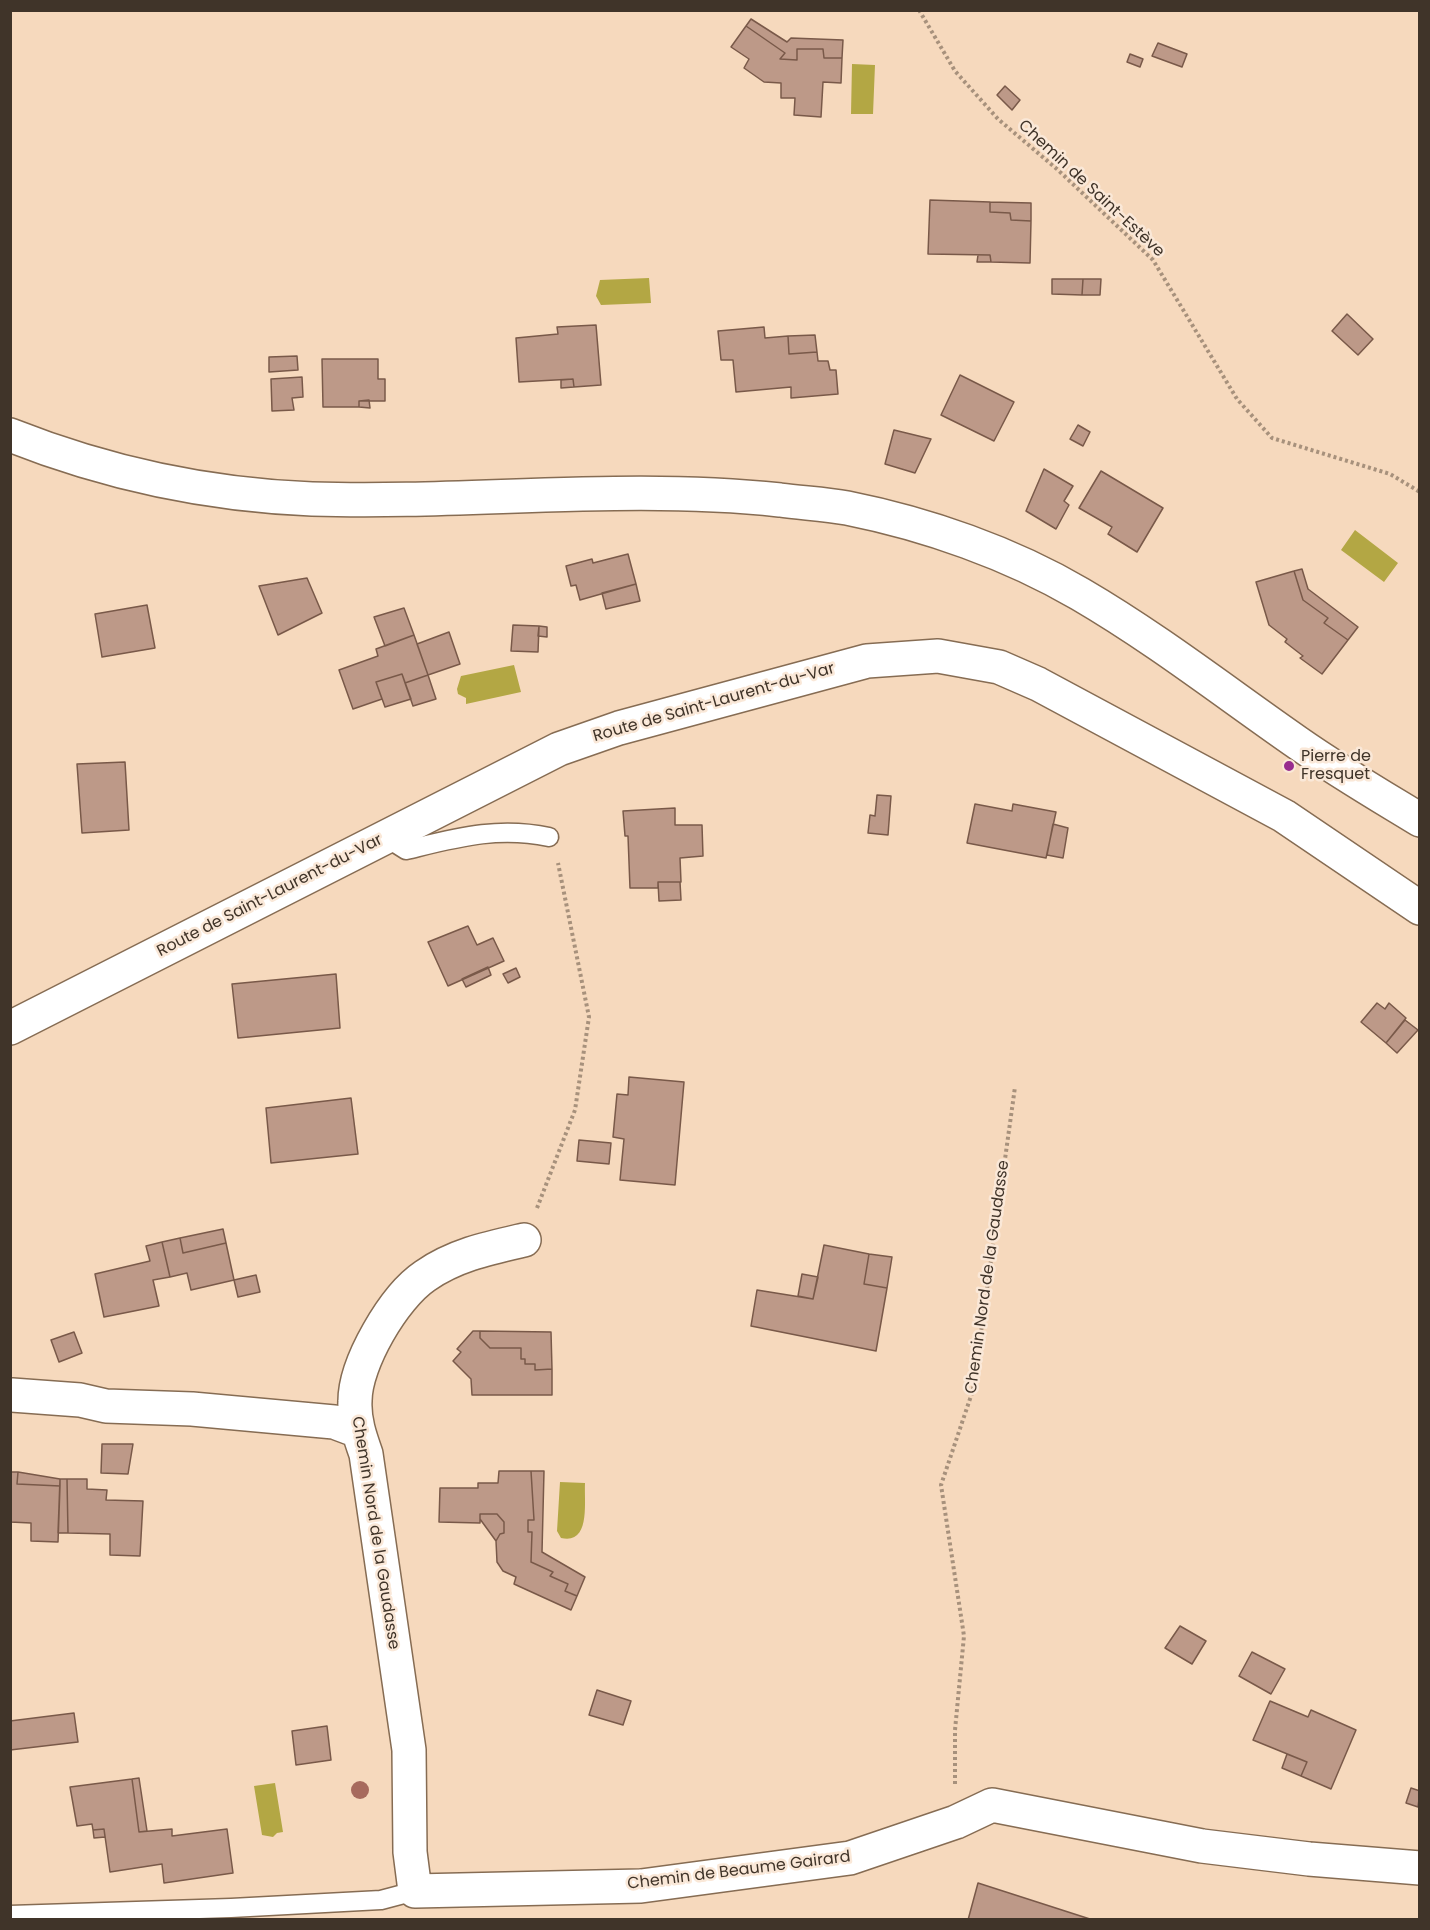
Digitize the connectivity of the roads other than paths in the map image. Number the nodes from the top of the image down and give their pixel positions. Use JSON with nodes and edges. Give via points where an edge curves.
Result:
{"nodes":[{"id":1,"x":10,"y":435,"type":"edge"},
{"id":2,"x":1419,"y":820,"type":"edge"},
{"id":3,"x":549,"y":837,"type":"road end"},
{"id":4,"x":387,"y":838,"type":"junction"},
{"id":5,"x":1419,"y":908,"type":"edge"},
{"id":6,"x":10,"y":1028,"type":"edge"},
{"id":7,"x":524,"y":1240,"type":"road end"},
{"id":8,"x":12,"y":1395,"type":"dead end"},
{"id":9,"x":357,"y":1431,"type":"junction"},
{"id":10,"x":1419,"y":1868,"type":"edge"},
{"id":11,"x":415,"y":1892,"type":"junction"},
{"id":12,"x":10,"y":1915,"type":"edge"}],
"edges":[{"from":1,"to":2,"type":"street","via":[[137,476],[243,492],[312,498],[708,493],[846,508],[899,522],[1002,555],[1079,593],[1199,671],[1330,765]]},
{"from":3,"to":4,"type":"lane","via":[[479,833],[406,850]]},
{"from":4,"to":5,"type":"street","name":"Route de Saint-Laurent-du-Var","via":[[559,749],[619,728],[867,661],[938,656],[999,667],[1038,684],[1284,816]]},
{"from":4,"to":6,"type":"street","name":"Route de Saint-Laurent-du-Var"},
{"from":7,"to":9,"type":"street","name":"Chemin Nord de la Gaudasse","via":[[455,1259],[424,1276],[399,1300],[379,1329],[366,1359],[354,1398]]},
{"from":8,"to":9,"type":"street","via":[[106,1406],[192,1409],[334,1422]]},
{"from":9,"to":11,"type":"street","name":"Chemin Nord de la Gaudasse","via":[[366,1454],[409,1750],[410,1852]]},
{"from":10,"to":11,"type":"street","name":"Chemin de Beaume Gairard","via":[[1202,1846],[992,1805],[956,1822],[850,1858],[652,1884]]},
{"from":11,"to":12,"type":"lane","name":"Chemin de Beaume Gairard","via":[[381,1900]]}]}
